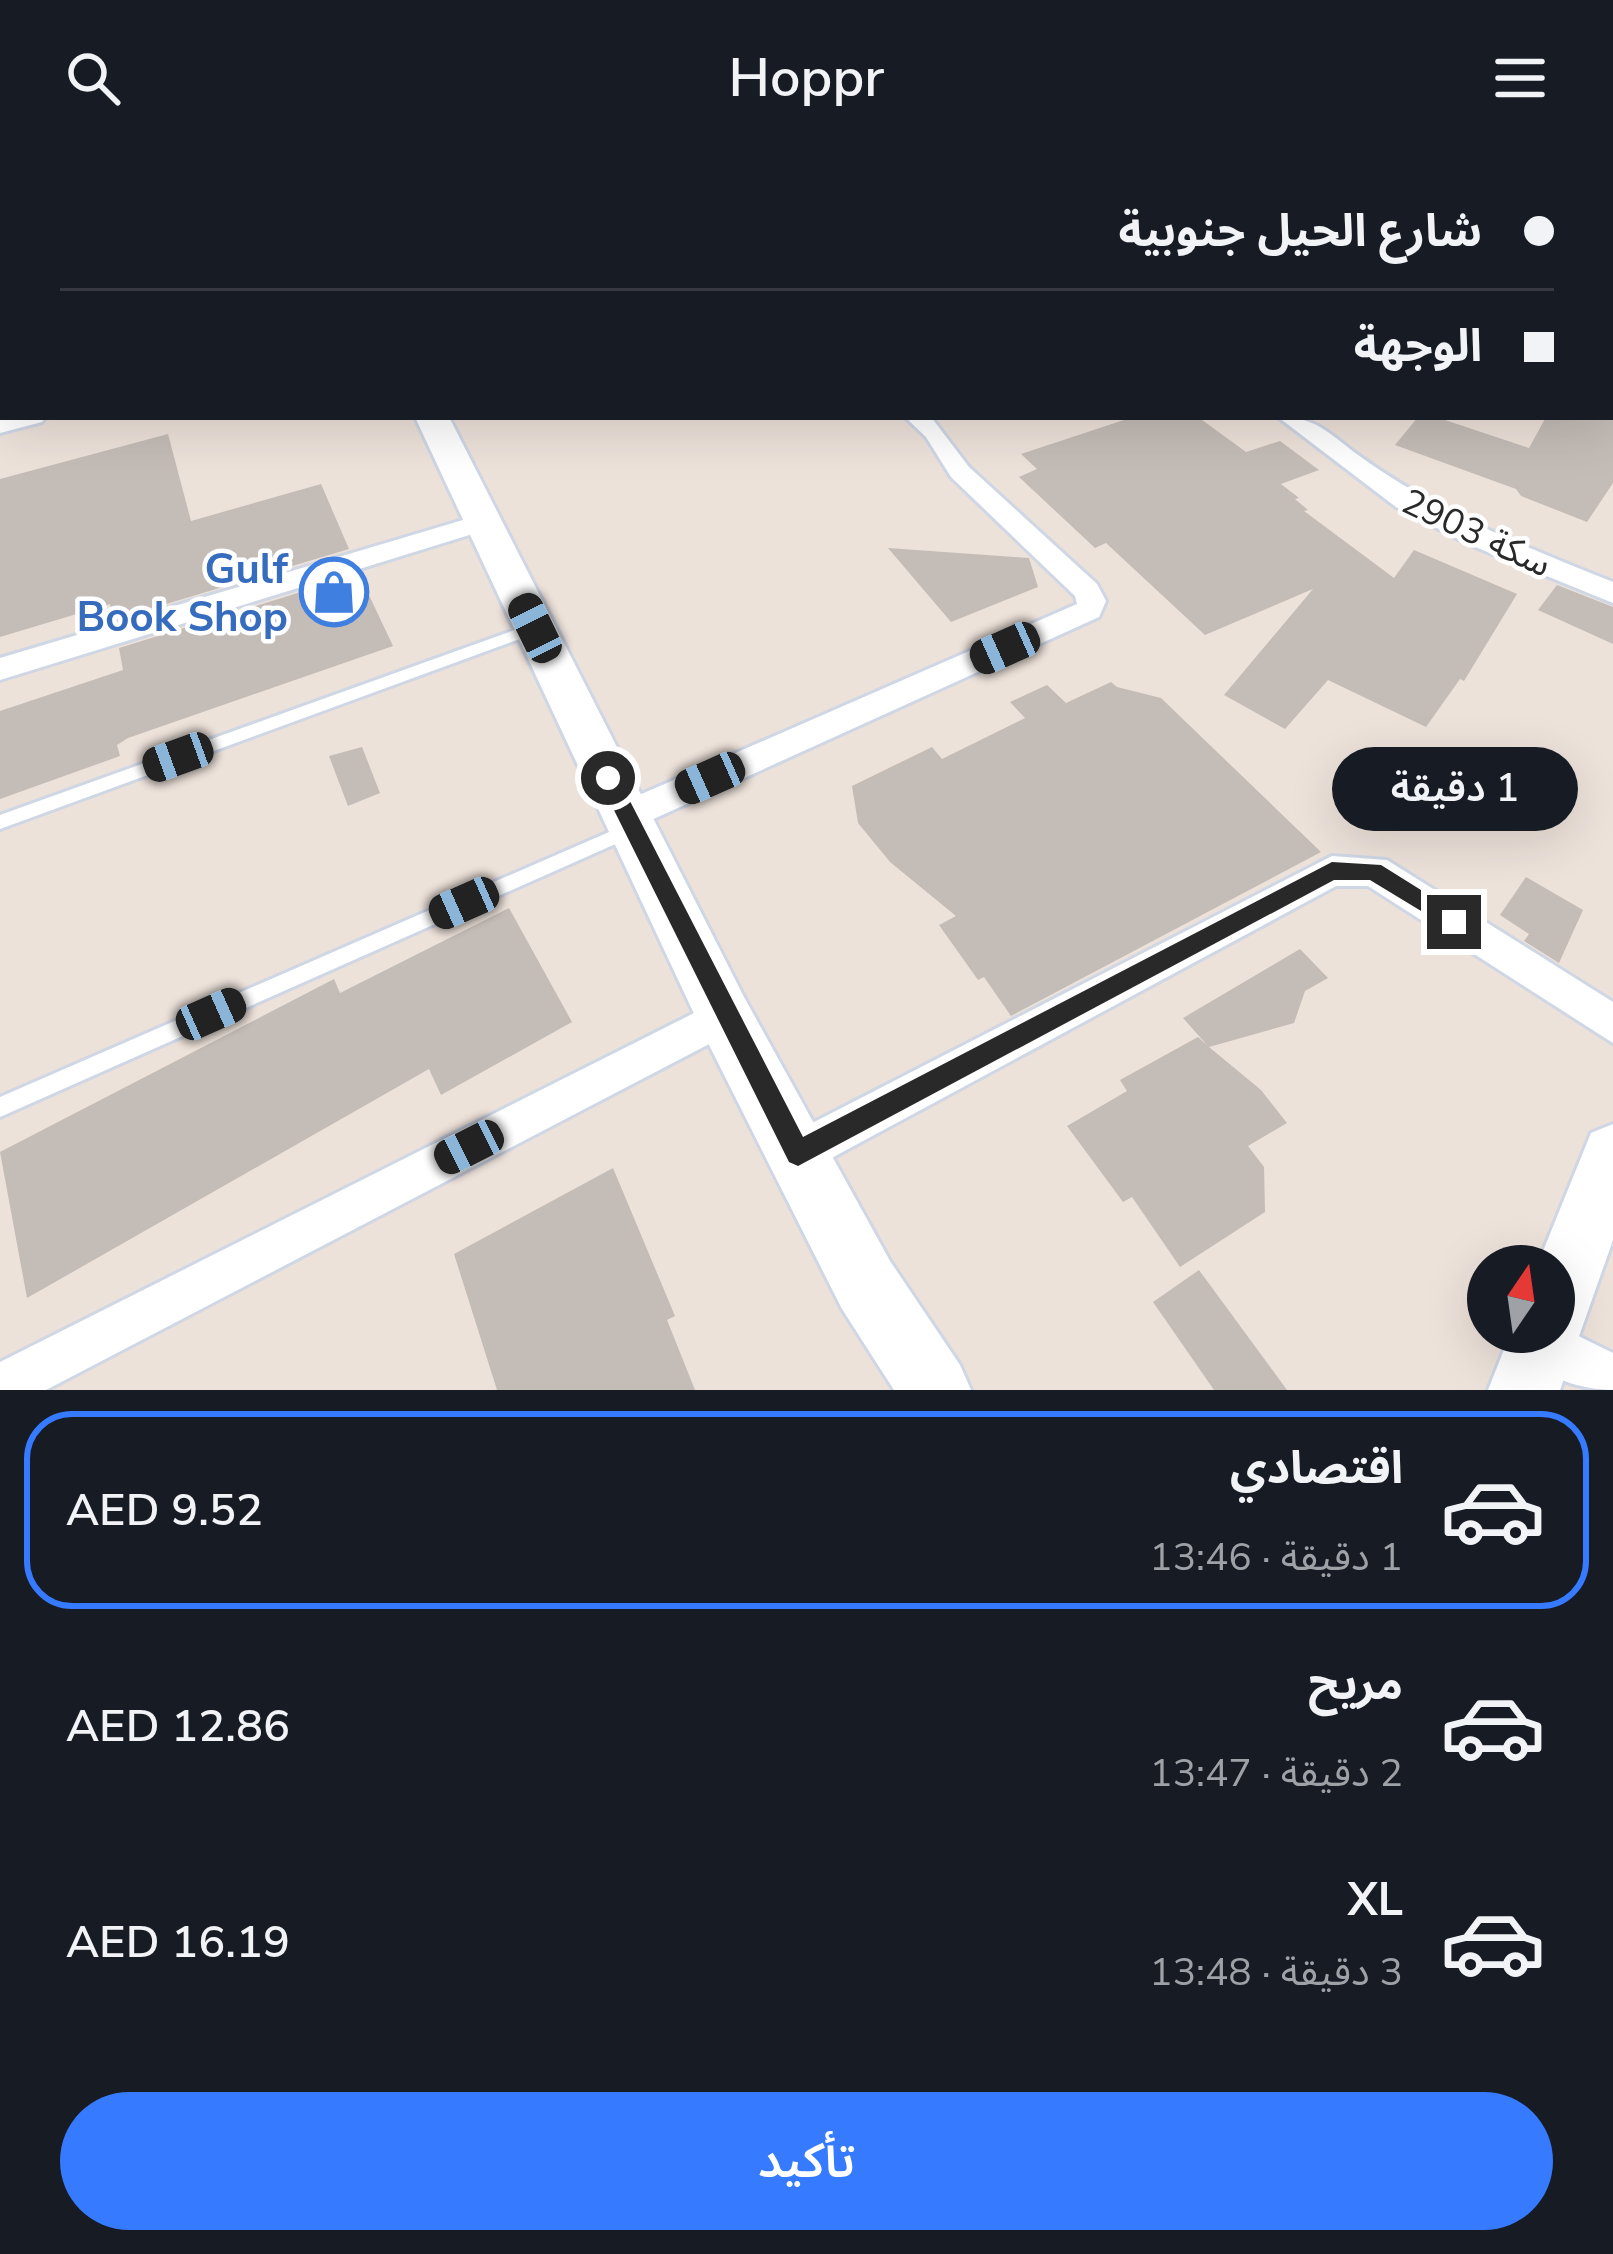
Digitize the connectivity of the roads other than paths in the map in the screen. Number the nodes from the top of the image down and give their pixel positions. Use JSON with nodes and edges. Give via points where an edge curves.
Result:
{"nodes":[{"id":1,"x":433,"y":420,"type":"edge"},
{"id":2,"x":920,"y":420,"type":"edge"},
{"id":3,"x":1294,"y":420,"type":"edge"},
{"id":4,"x":483,"y":521,"type":"junction"},
{"id":5,"x":1613,"y":593,"type":"edge"},
{"id":6,"x":535,"y":628,"type":"junction"},
{"id":7,"x":0,"y":668,"type":"edge"},
{"id":8,"x":0,"y":822,"type":"edge"},
{"id":9,"x":630,"y":822,"type":"junction"},
{"id":10,"x":724,"y":1016,"type":"junction"},
{"id":11,"x":1613,"y":1024,"type":"edge"},
{"id":12,"x":0,"y":1107,"type":"edge"},
{"id":13,"x":798,"y":1154,"type":"junction"},
{"id":14,"x":1613,"y":1155,"type":"edge"},
{"id":15,"x":1575,"y":1251,"type":"edge"},
{"id":16,"x":866,"y":1285,"type":"junction"},
{"id":17,"x":1538,"y":1353,"type":"edge"},
{"id":18,"x":1613,"y":1379,"type":"edge"},
{"id":19,"x":0,"y":1388,"type":"edge"},
{"id":20,"x":908,"y":1390,"type":"edge"},
{"id":21,"x":935,"y":1390,"type":"edge"}],
"edges":[{"from":1,"to":4,"type":"street"},
{"from":2,"to":9,"type":"street","via":[[960,472],[1087,591],[1089,610]]},
{"from":3,"to":5,"type":"street","name":"سكة 2903","via":[[1405,501]]},
{"from":4,"to":6,"type":"street"},
{"from":4,"to":7,"type":"street"},
{"from":6,"to":8,"type":"lane"},
{"from":6,"to":9,"type":"street"},
{"from":9,"to":10,"type":"street"},
{"from":9,"to":12,"type":"lane"},
{"from":10,"to":13,"type":"street"},
{"from":10,"to":19,"type":"street"},
{"from":11,"to":13,"type":"street","via":[[1374,871],[1332,871]]},
{"from":13,"to":16,"type":"street"},
{"from":14,"to":15,"type":"street"},
{"from":16,"to":20,"type":"street"},
{"from":16,"to":21,"type":"street"},
{"from":17,"to":18,"type":"street"}]}
